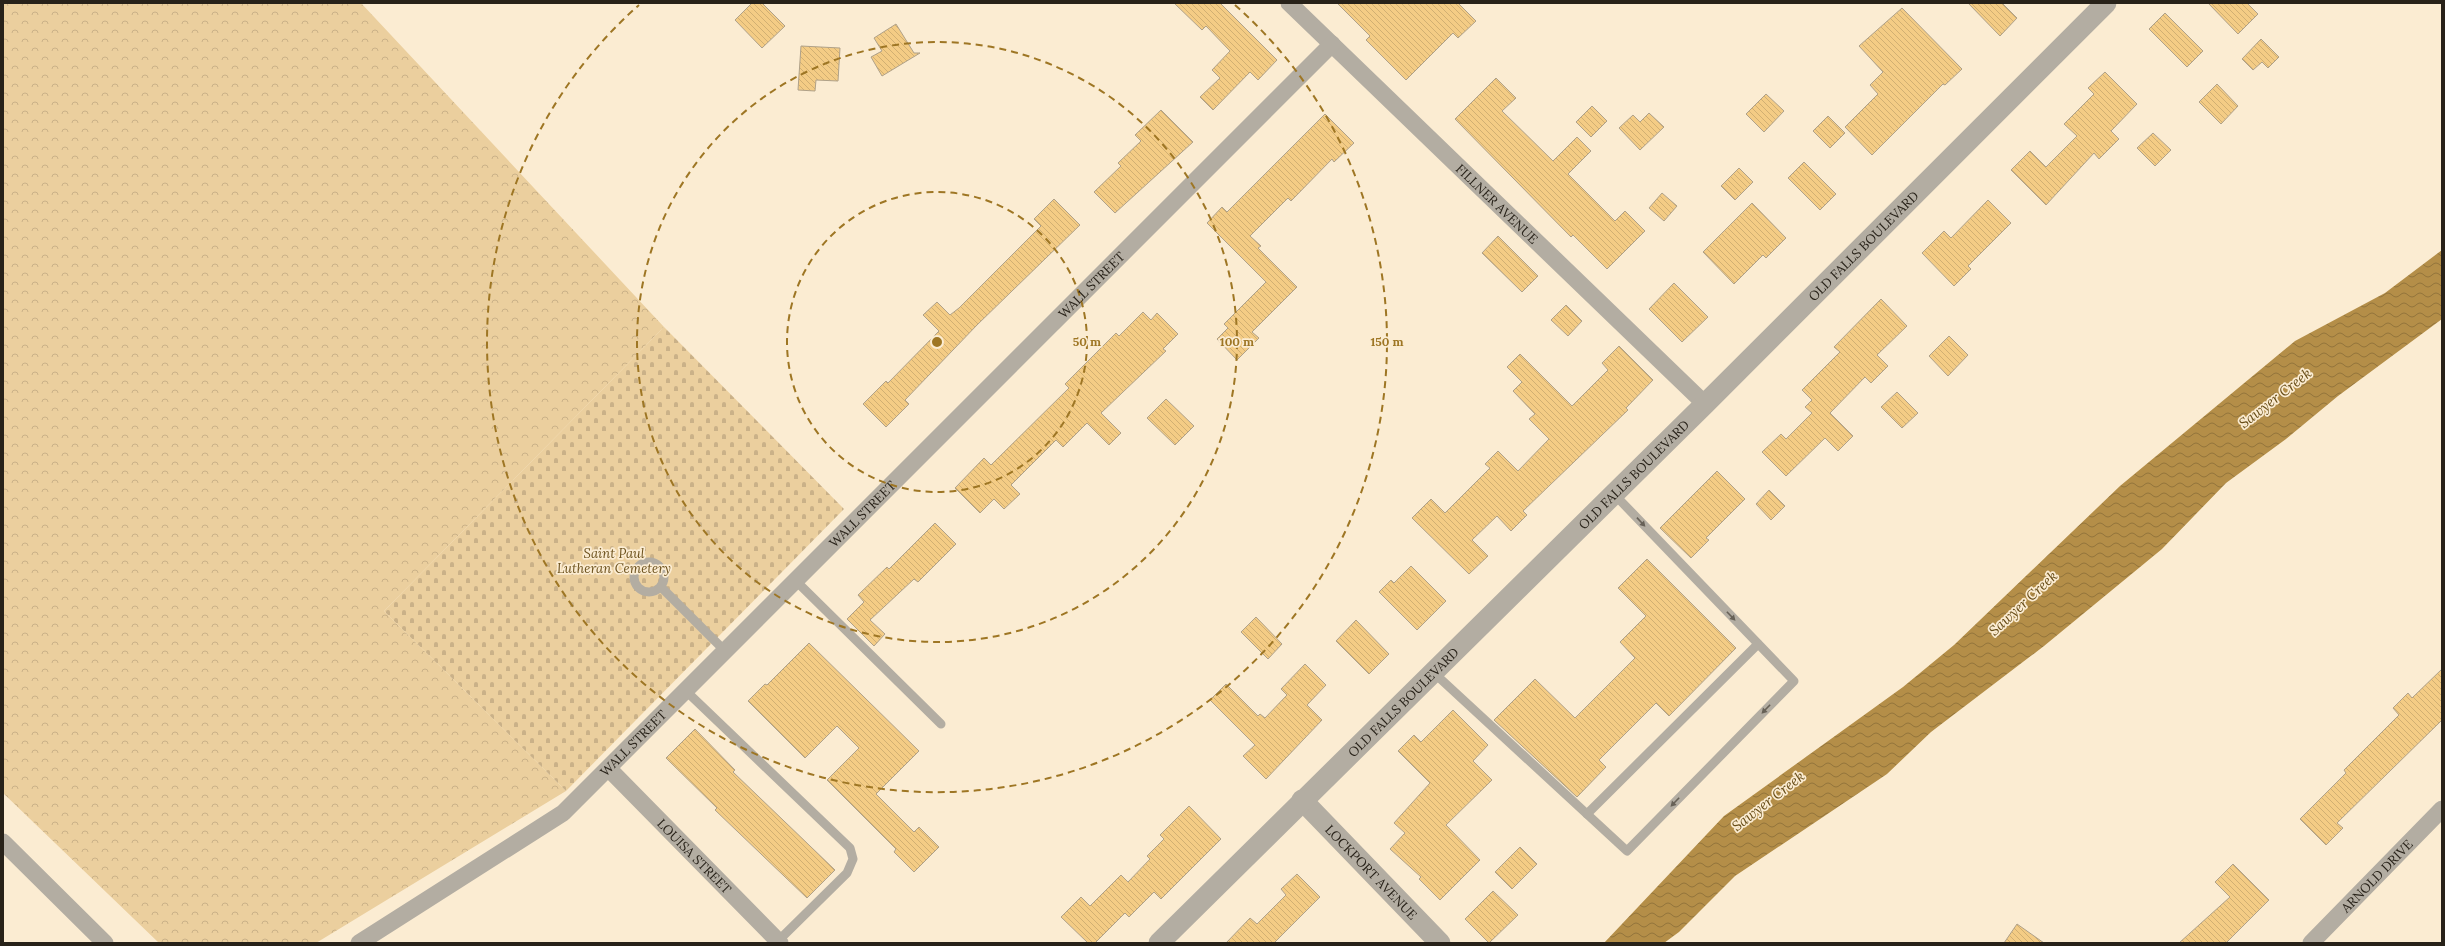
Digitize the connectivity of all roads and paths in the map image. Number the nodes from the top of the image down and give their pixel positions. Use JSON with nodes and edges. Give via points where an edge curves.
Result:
{"nodes":[{"id":1,"x":1289,"y":3,"type":"edge"},
{"id":2,"x":2106,"y":3,"type":"edge"},
{"id":3,"x":1332,"y":44,"type":"junction"},
{"id":4,"x":1705,"y":404,"type":"junction"},
{"id":5,"x":1614,"y":494,"type":"junction"},
{"id":6,"x":796,"y":581,"type":"junction"},
{"id":7,"x":661,"y":587,"type":"dead end"},
{"id":8,"x":1758,"y":644,"type":"junction"},
{"id":9,"x":726,"y":652,"type":"junction"},
{"id":10,"x":1433,"y":672,"type":"junction"},
{"id":11,"x":686,"y":691,"type":"junction"},
{"id":12,"x":941,"y":724,"type":"dead end"},
{"id":13,"x":609,"y":769,"type":"junction"},
{"id":14,"x":1302,"y":800,"type":"junction"},
{"id":15,"x":2442,"y":809,"type":"edge"},
{"id":16,"x":1587,"y":814,"type":"junction"},
{"id":17,"x":3,"y":842,"type":"edge"},
{"id":18,"x":779,"y":942,"type":"edge"},
{"id":19,"x":105,"y":943,"type":"edge"},
{"id":20,"x":359,"y":943,"type":"edge"},
{"id":21,"x":1159,"y":943,"type":"edge"},
{"id":22,"x":1440,"y":943,"type":"edge"},
{"id":23,"x":2311,"y":943,"type":"edge"}],
"edges":[{"from":1,"to":3,"type":"street","name":"FILLNER AVENUE"},
{"from":2,"to":4,"type":"street","name":"OLD FALLS BOULEVARD"},
{"from":3,"to":4,"type":"street","name":"FILLNER AVENUE"},
{"from":3,"to":6,"type":"street","name":"WALL STREET"},
{"from":4,"to":5,"type":"street","name":"OLD FALLS BOULEVARD"},
{"from":5,"to":8,"type":"lane","one_way":true},
{"from":5,"to":10,"type":"street","name":"OLD FALLS BOULEVARD"},
{"from":6,"to":9,"type":"street","name":"WALL STREET"},
{"from":6,"to":12,"type":"lane"},
{"from":7,"to":9,"type":"lane"},
{"from":8,"to":16,"type":"lane"},
{"from":8,"to":16,"type":"lane","one_way":true,"via":[[1794,681],[1627,851]]},
{"from":9,"to":11,"type":"street","name":"WALL STREET"},
{"from":10,"to":14,"type":"street","name":"OLD FALLS BOULEVARD"},
{"from":10,"to":16,"type":"lane"},
{"from":11,"to":13,"type":"street","name":"WALL STREET"},
{"from":11,"to":18,"type":"lane","via":[[850,848],[853,859],[847,873]]},
{"from":13,"to":18,"type":"street","name":"LOUISA STREET"},
{"from":13,"to":20,"type":"street","name":"WALL STREET","via":[[563,813]]},
{"from":14,"to":21,"type":"street","name":"OLD FALLS BOULEVARD"},
{"from":14,"to":22,"type":"street","name":"LOCKPORT AVENUE"},
{"from":15,"to":23,"type":"street","name":"ARNOLD DRIVE"},
{"from":17,"to":19,"type":"street"}]}
